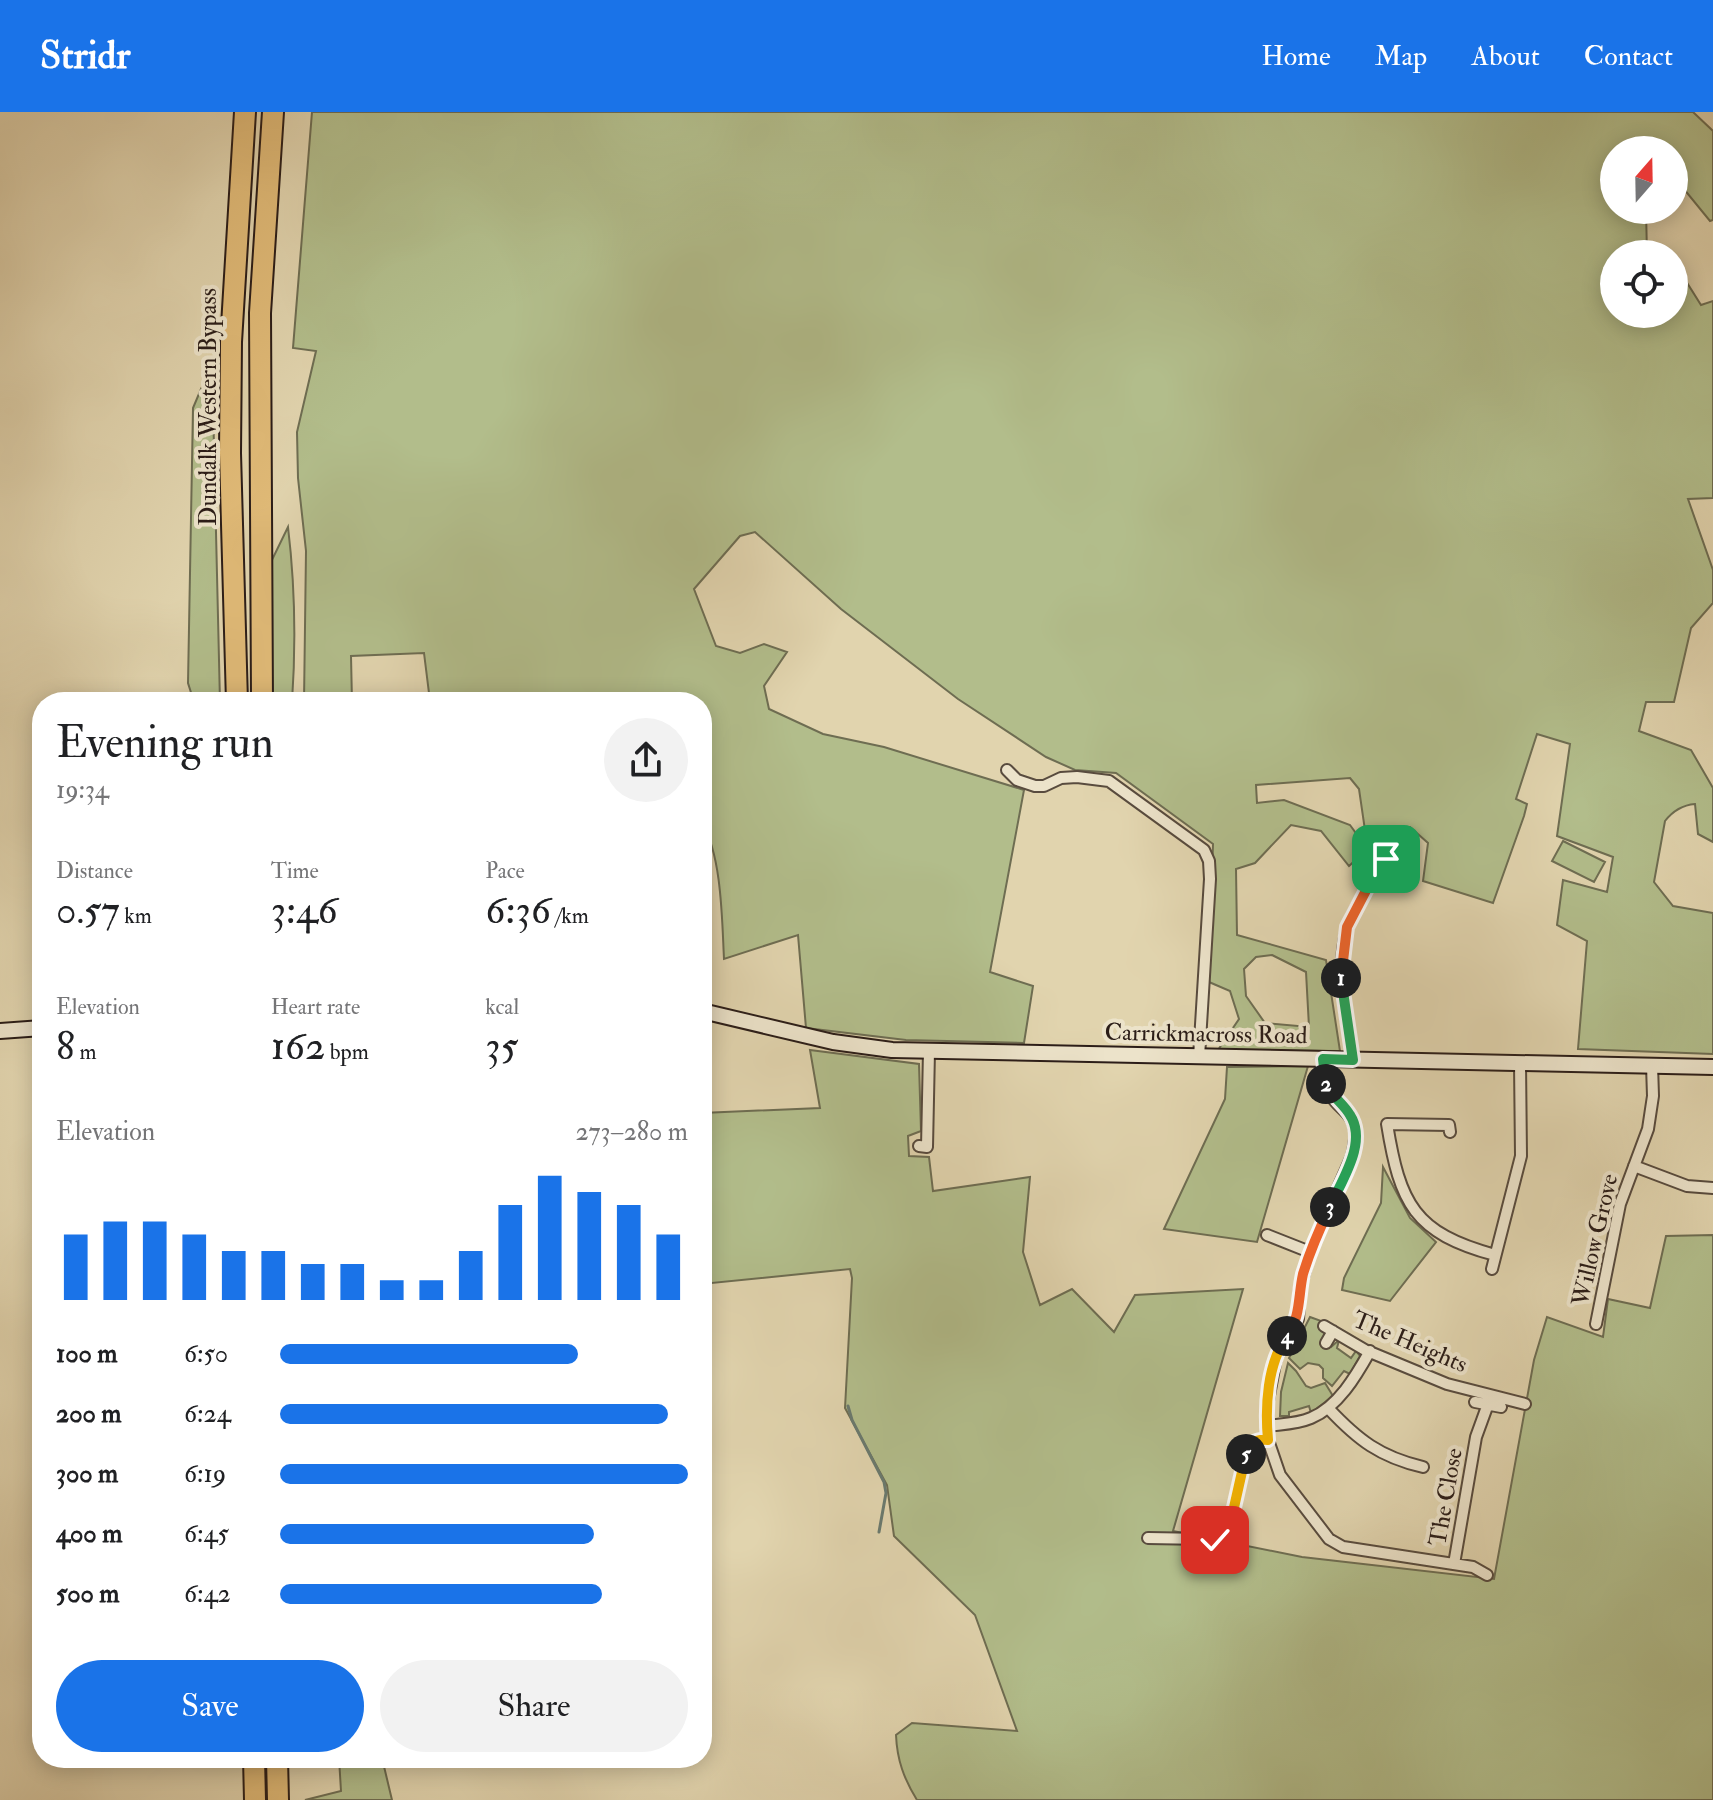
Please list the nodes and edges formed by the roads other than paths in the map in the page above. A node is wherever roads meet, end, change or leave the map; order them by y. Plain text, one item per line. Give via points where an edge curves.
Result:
1 (245, 112) edge
2 (273, 112) edge
3 (237, 692) edge
4 (262, 692) edge
5 (1007, 770) dead end
6 (1372, 879) dead end
7 (712, 1013) edge
8 (32, 1029) edge
9 (0, 1031) edge
10 (929, 1051) junction
11 (1199, 1057) junction
12 (1323, 1059) junction
13 (1353, 1060) junction
14 (1520, 1063) junction
15 (1652, 1065) junction
16 (1713, 1067) edge
17 (1450, 1132) dead end
18 (919, 1146) dead end
19 (1634, 1166) junction
20 (1713, 1188) edge
21 (1267, 1235) dead end
22 (1310, 1252) junction
23 (1495, 1255) junction
24 (1492, 1269) dead end
25 (1596, 1324) dead end
26 (1326, 1343) dead end
27 (1370, 1351) junction
28 (1475, 1402) dead end
29 (1488, 1404) junction
30 (1501, 1407) dead end
31 (1520, 1407) dead end
32 (1328, 1408) junction
33 (1267, 1426) junction
34 (1268, 1440) junction
35 (1423, 1467) dead end
36 (1148, 1538) dead end
37 (1454, 1564) junction
38 (1487, 1575) dead end
39 (254, 1768) edge
40 (277, 1768) edge
41 (255, 1800) edge
42 (278, 1800) edge

1 - 3 highway, Dundalk Western Bypass via 231,342
2 - 4 highway, Dundalk Western Bypass via 260,313
5 - 11 street via 1035,786 1061,778 1109,781 1204,850 1210,879
6 - 13 street via 1347,927 1343,954 1341,979
7 - 10 main road, Carrickmacross Road via 833,1042
8 - 9 main road
10 - 11 main road, Carrickmacross Road
10 - 18 street via 927,1147
11 - 12 main road, Carrickmacross Road
12 - 13 main road, Carrickmacross Road
12 - 22 street via 1327,1086 1350,1114 1356,1142
13 - 14 main road, Carrickmacross Road
14 - 15 main road, Carrickmacross Road
14 - 23 street via 1521,1156
15 - 16 main road, Carrickmacross Road
15 - 19 street, Willow Grove via 1648,1129
17 - 23 street via 1449,1125 1387,1124 1395,1172 1417,1214 1430,1226 1465,1247
19 - 20 street, Willow Grove via 1687,1186
19 - 25 street, Willow Grove via 1620,1204
21 - 22 street
22 - 33 street via 1298,1319 1273,1370
23 - 24 street
26 - 27 street, The Heights via 1328,1328
27 - 31 street, The Heights
27 - 32 street
28 - 29 street
29 - 30 street
29 - 37 street, The Close via 1476,1437
32 - 33 street via 1312,1418
32 - 35 street via 1379,1453
33 - 34 street
34 - 36 street via 1247,1447 1226,1543
34 - 37 street via 1280,1475 1329,1539 1343,1547
37 - 38 street, The Close
39 - 41 highway
40 - 42 highway

